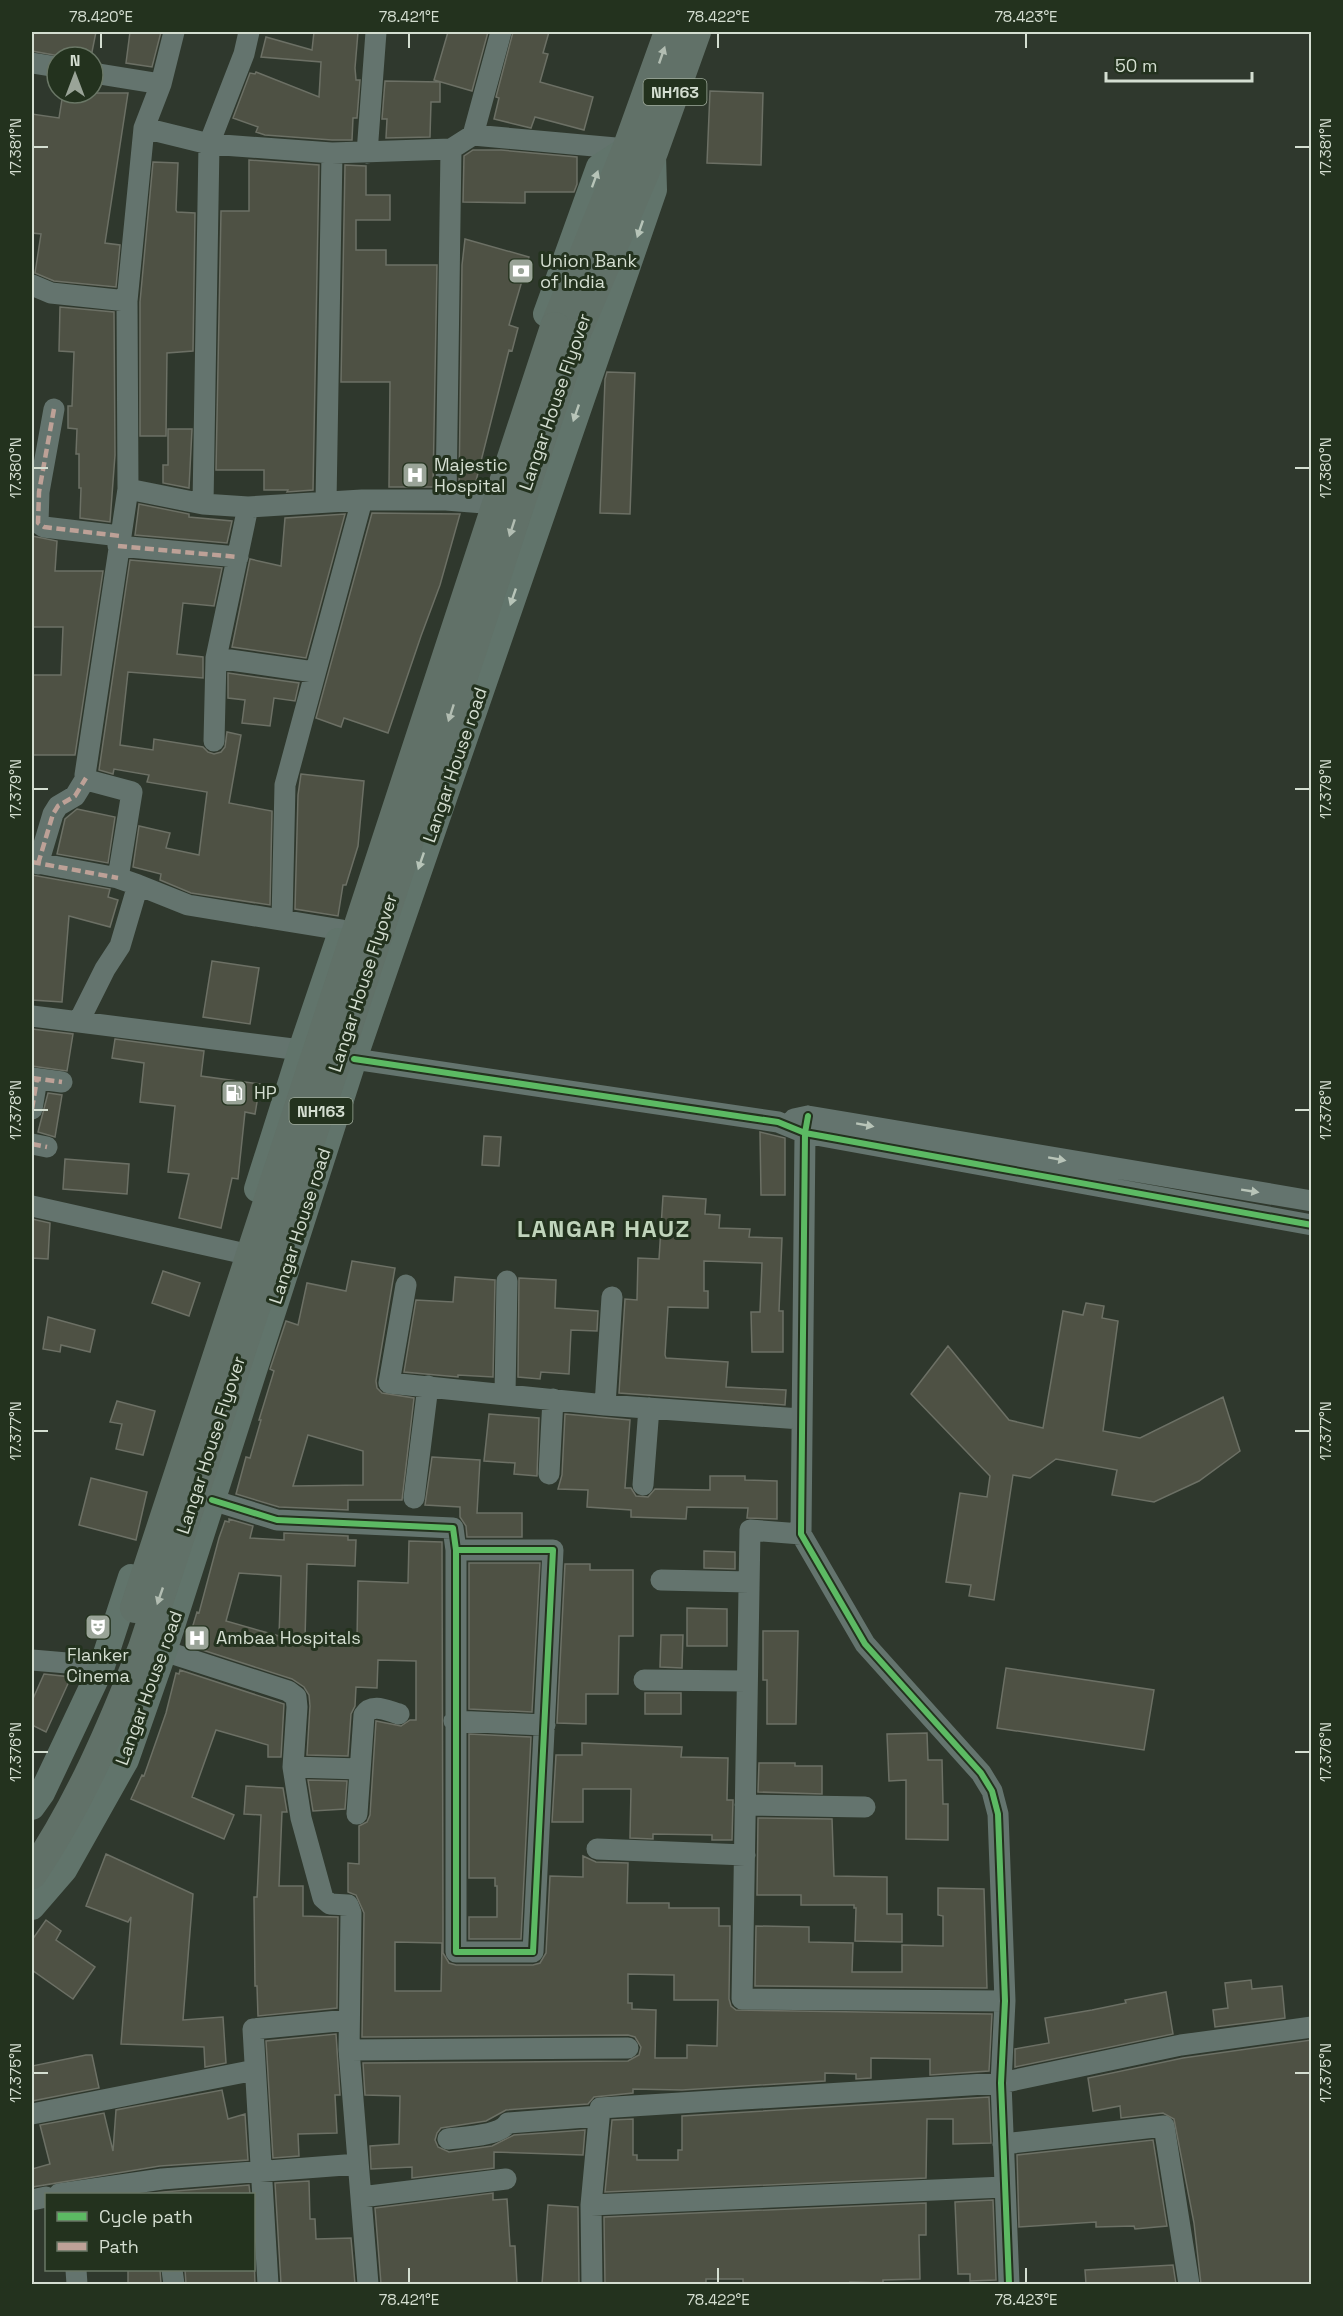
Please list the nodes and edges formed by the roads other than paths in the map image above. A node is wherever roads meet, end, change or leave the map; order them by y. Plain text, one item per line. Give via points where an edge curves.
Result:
1 (174, 32) edge
2 (249, 32) edge
3 (376, 32) edge
4 (501, 32) edge
5 (669, 32) edge
6 (696, 32) edge
7 (105, 75) edge
8 (161, 84) junction
9 (144, 128) junction
10 (473, 135) junction
11 (209, 144) junction
12 (451, 149) junction
13 (640, 150) junction
14 (332, 153) junction
15 (367, 153) junction
16 (32, 285) edge
17 (127, 301) junction
18 (566, 330) junction
19 (54, 409) dead end
20 (128, 489) junction
21 (35, 492) edge
22 (362, 500) junction
23 (446, 500) junction
24 (326, 502) junction
25 (484, 503) junction
26 (202, 504) junction
27 (248, 507) junction
28 (119, 541) junction
29 (238, 557) junction
30 (216, 658) junction
31 (314, 672) junction
32 (214, 741) dead end
33 (86, 778) junction
34 (35, 863) edge
35 (128, 881) junction
36 (346, 919) junction
37 (282, 920) junction
38 (399, 924) junction
39 (32, 1016) edge
40 (79, 1021) junction
41 (301, 1050) junction
42 (354, 1059) junction
43 (34, 1079) edge
44 (62, 1082) dead end
45 (32, 1109) edge
46 (806, 1124) junction
47 (1311, 1201) edge
48 (32, 1206) edge
49 (1311, 1225) edge
50 (241, 1240) junction
51 (295, 1240) junction
52 (507, 1281) dead end
53 (406, 1285) dead end
54 (612, 1297) dead end
55 (428, 1386) junction
56 (505, 1394) junction
57 (553, 1399) junction
58 (605, 1405) junction
59 (650, 1408) junction
60 (801, 1419) junction
61 (549, 1474) dead end
62 (643, 1485) dead end
63 (414, 1498) dead end
64 (212, 1500) junction
65 (801, 1534) junction
66 (456, 1550) junction
67 (661, 1580) dead end
68 (749, 1582) junction
69 (164, 1651) junction
70 (32, 1659) edge
71 (98, 1675) junction
72 (644, 1680) dead end
73 (747, 1682) junction
74 (146, 1701) junction
75 (399, 1714) dead end
76 (454, 1721) junction
77 (545, 1725) junction
78 (293, 1767) junction
79 (360, 1769) junction
80 (35, 1797) edge
81 (745, 1805) junction
82 (865, 1807) dead end
83 (357, 1814) dead end
84 (32, 1840) edge
85 (597, 1849) dead end
86 (745, 1855) junction
87 (32, 1874) edge
88 (32, 1907) edge
89 (1005, 2001) junction
90 (349, 2020) junction
91 (1311, 2027) edge
92 (628, 2048) dead end
93 (349, 2050) junction
94 (255, 2070) junction
95 (1001, 2083) junction
96 (32, 2114) edge
97 (599, 2116) junction
98 (448, 2139) dead end
99 (1003, 2144) junction
100 (358, 2164) junction
101 (261, 2171) junction
102 (506, 2179) dead end
103 (162, 2187) edge
104 (1004, 2187) junction
105 (81, 2193) edge
106 (361, 2197) junction
107 (591, 2205) junction
108 (268, 2284) edge
109 (368, 2284) edge
110 (592, 2284) edge
111 (1009, 2284) edge
112 (1190, 2284) edge

1 - 8 street
2 - 11 street
3 - 15 street
4 - 10 street
13 -> 5 highway, NH163
6 - 13 highway, NH163
7 - 8 street
8 - 9 street
9 - 11 street
9 - 17 street
10 - 12 street
10 - 13 street
11 - 14 street
11 - 26 street
12 - 15 street
12 - 23 street
13 - 18 highway, Langar House Flyover / NH163
25 -> 13 main road via 599,167
13 -> 38 main road, Langar House road via 654,190
14 - 15 street
14 - 24 street
16 - 17 street via 51,293
17 - 20 street
18 - 84 highway, Langar House Flyover / NH163, bridge via 124,1641 74,1766
18 -> 87 highway, Langar House Flyover / NH163, bridge via 143,1648 91,1774
19 - 21 street
20 - 26 street
20 - 28 street
21 - 28 street via 40,525
22 - 23 street
22 - 24 street
22 - 31 street
23 - 25 street
24 - 27 street
25 - 36 main road
26 - 27 street
27 - 29 street
28 - 29 street
28 - 33 street
29 - 30 street
30 - 31 street
30 - 32 street
31 - 37 street via 285,785
33 - 34 street via 75,796 58,806 53,814
33 - 35 street via 132,792
34 - 35 street
35 - 37 street via 188,905
35 - 40 street via 120,946
36 - 37 street
36 - 38 main road
36 - 41 main road
38 - 42 main road, Langar House road
39 - 40 street
40 - 41 street
41 - 50 main road
42 - 46 street
42 - 51 main road, Langar House road
43 - 44 street
43 - 45 street
46 -> 47 street
46 - 49 street
46 - 60 street
48 - 50 street
50 - 51 main road
50 - 71 main road
51 - 64 main road, Langar House road
52 - 56 street
53 - 55 street via 389,1383
54 - 58 street
55 - 56 street
55 - 63 street
56 - 57 street
57 - 58 street
57 - 61 street
58 - 59 street
59 - 60 street
59 - 62 street
60 - 65 street
64 - 66 street via 278,1520 453,1528
64 - 69 main road, Langar House road
65 - 68 street via 750,1530
65 - 89 street via 865,1644 981,1773 992,1791 998,1814
66 - 76 street
66 - 77 street via 553,1550
67 - 68 street
68 - 73 street
69 - 74 main road, Langar House road
69 - 78 street via 296,1696
70 - 71 street
71 - 74 main road
71 - 80 main road
72 - 73 street
73 - 81 street
74 - 88 main road, Langar House road via 126,1760 64,1870
75 - 79 street via 375,1707 367,1710
76 - 77 street
76 - 77 street via 456,1952 533,1952
78 - 79 street
78 - 90 street via 301,1818 321,1893 330,1904 348,1905 351,1913
79 - 83 street
81 - 82 street
81 - 86 street
85 - 86 street
86 - 89 street via 742,1999
89 - 95 street
90 - 93 street
90 - 94 street via 253,2029
91 - 95 street via 1181,2045
92 - 93 street
93 - 100 street
94 - 96 street
94 - 101 street
95 - 97 street via 600,2108
95 - 99 street
97 - 98 street via 508,2123 502,2130
97 - 107 street
99 - 104 street
99 - 112 street via 1164,2126
100 - 101 street
100 - 106 street
101 - 103 street
101 - 108 street
102 - 106 street
103 - 105 street
104 - 107 street
104 - 111 street
106 - 109 street
107 - 110 street

